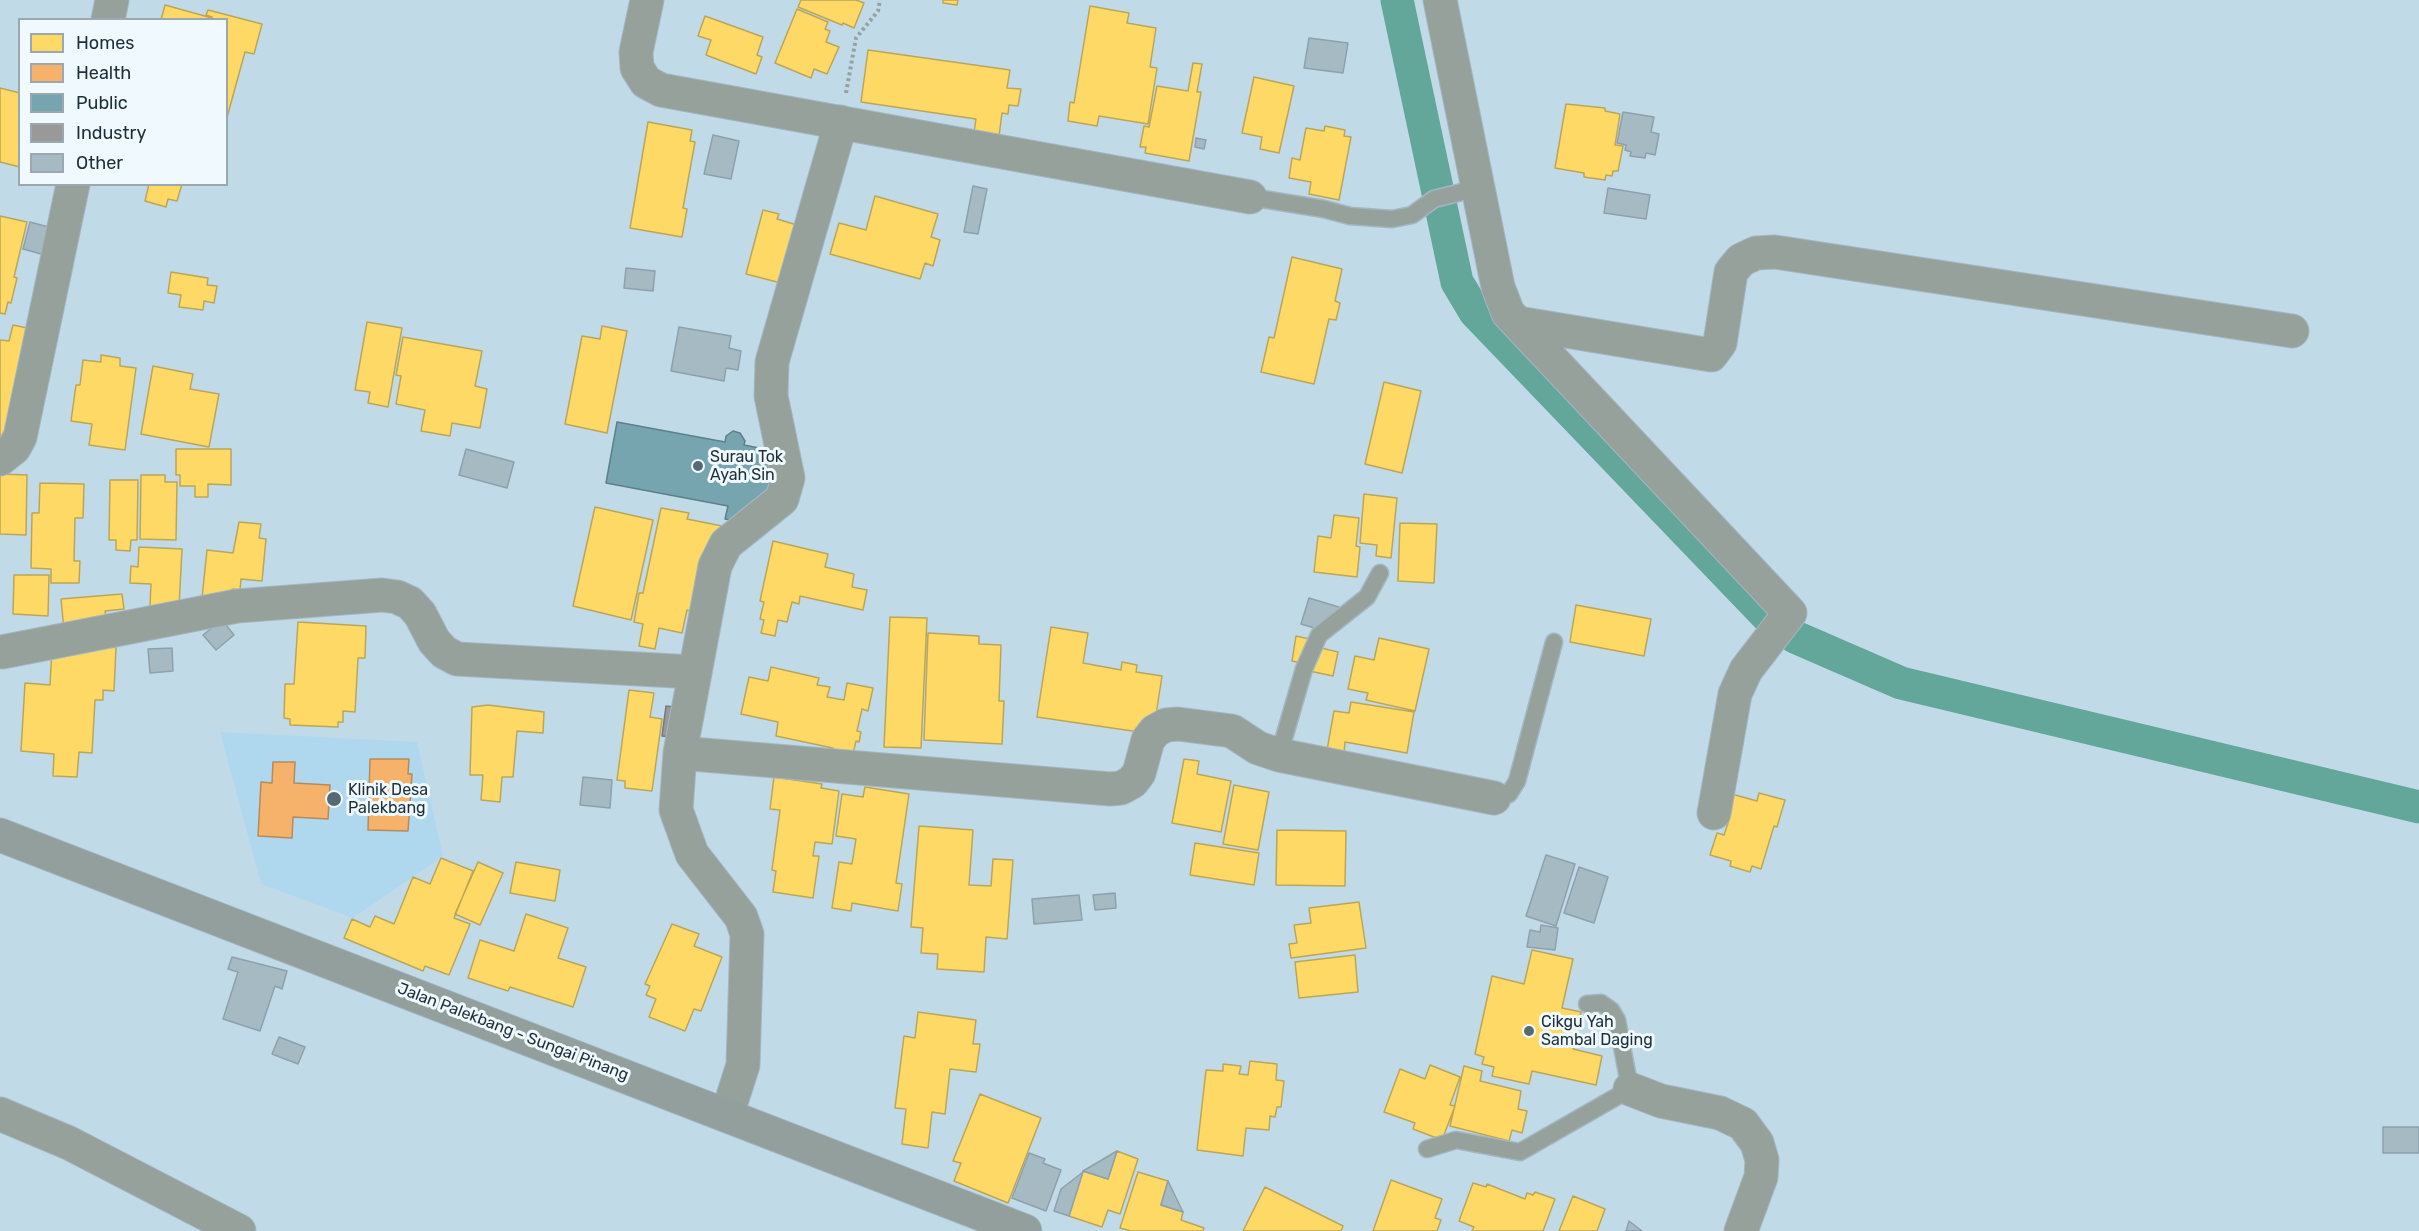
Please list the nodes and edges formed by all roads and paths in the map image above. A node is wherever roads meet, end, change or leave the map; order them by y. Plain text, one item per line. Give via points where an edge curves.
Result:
1 (112, 0) edge
2 (647, 0) edge
3 (880, 0) edge
4 (1440, 0) edge
5 (108, 18) edge
6 (841, 122) junction
7 (73, 186) edge
8 (1470, 191) junction
9 (1250, 197) joint
10 (1518, 323) junction
11 (2292, 331) dead end
12 (0, 459) edge
13 (1380, 573) dead end
14 (1554, 642) dead end
15 (1, 655) edge
16 (693, 672) junction
17 (680, 753) junction
18 (1279, 754) junction
19 (1494, 798) joint
20 (1714, 813) dead end
21 (0, 835) edge
22 (1587, 1004) dead end
23 (1630, 1089) junction
24 (0, 1114) edge
25 (727, 1115) junction
26 (1427, 1149) dead end
27 (239, 1231) edge
28 (1025, 1231) edge
29 (1741, 1231) edge

1 - 5 street
2 - 6 street via 636,52 637,68 646,82 661,90
3 - 6 path via 878,11 856,38
4 - 8 street
6 - 9 street
6 - 16 street via 772,362 771,396 788,478 782,499 726,544 715,566
7 - 12 street via 20,437
8 - 9 lane via 1434,199 1412,215 1392,219 1350,216
8 - 10 street via 1498,287 1508,313
10 - 11 street via 1711,355 1720,343 1731,272 1741,260 1756,253 1775,252
10 - 20 street via 1790,613 1746,670 1735,694
13 - 18 lane via 1367,597 1318,635
14 - 19 lane via 1517,781 1509,794
15 - 16 street via 237,606 382,595 410,603 434,641 457,659
16 - 17 street
17 - 18 street via 1110,789 1132,782 1148,740 1166,725 1232,731 1258,748
17 - 25 street via 676,810 692,854 741,917 747,934 743,1065
18 - 19 street
21 - 25 street, Jalan Palekbang - Sungai Pinang
22 - 23 lane via 1601,1003 1617,1020
23 - 26 lane via 1520,1152 1456,1140
23 - 29 street via 1661,1101 1720,1113 1743,1124 1757,1143 1762,1160 1761,1177
24 - 27 street via 69,1143
25 - 28 street, Jalan Palekbang - Sungai Pinang

